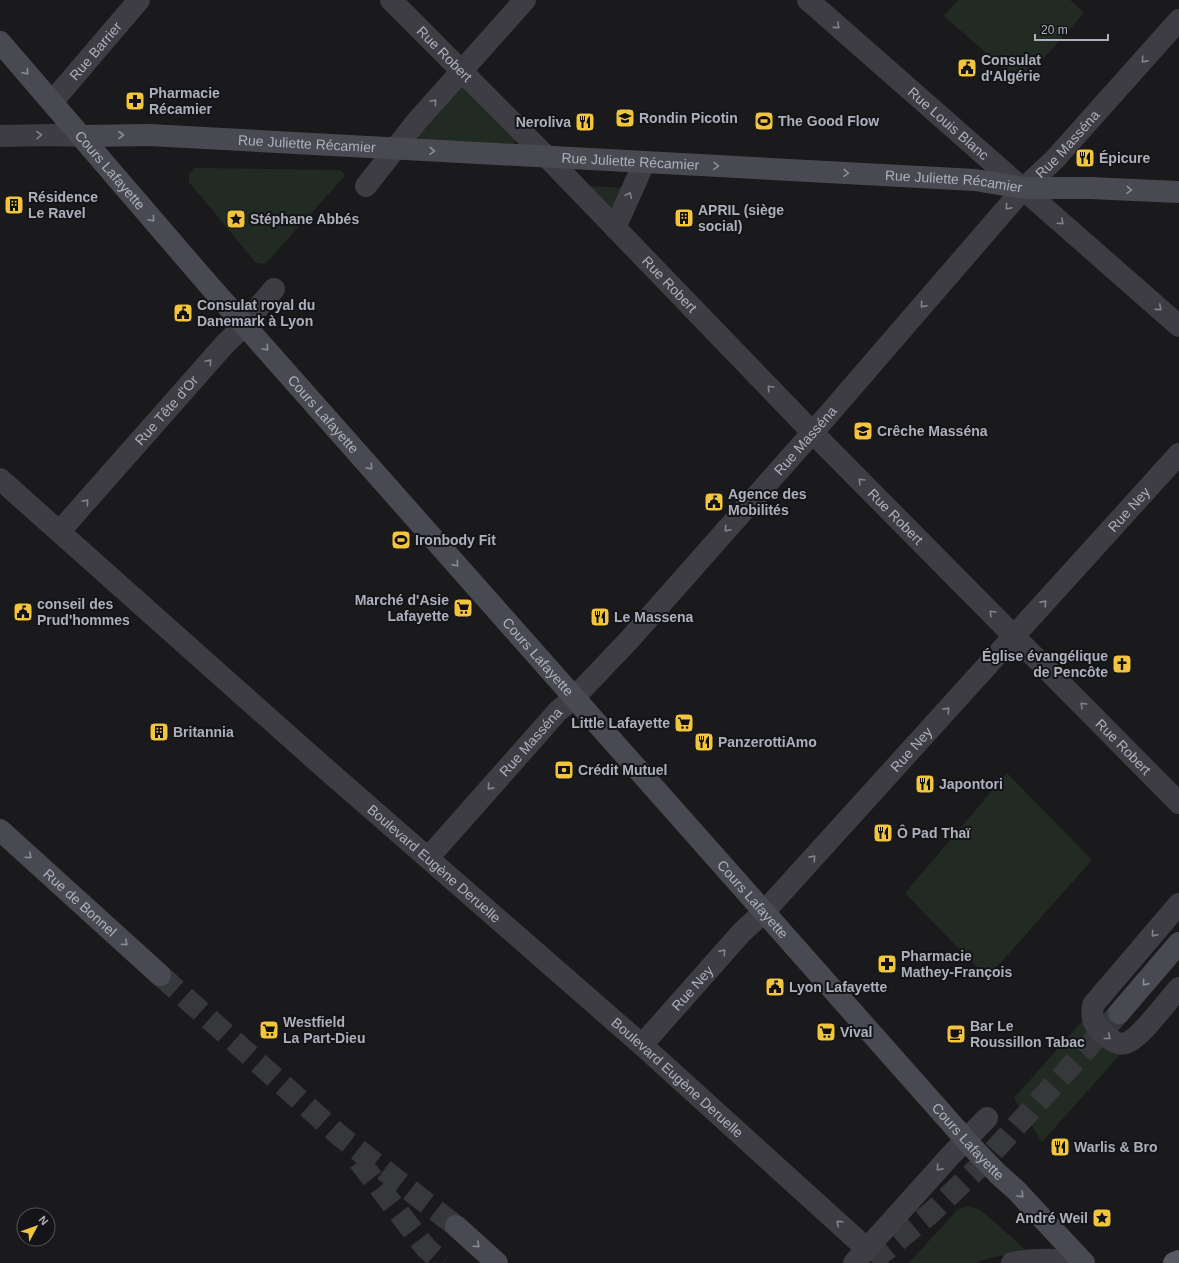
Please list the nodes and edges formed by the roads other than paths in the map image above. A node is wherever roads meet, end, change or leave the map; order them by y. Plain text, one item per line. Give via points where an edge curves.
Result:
1 (139, 0) edge
2 (391, 0) edge
3 (525, 0) edge
4 (808, 0) edge
5 (1179, 20) edge
6 (0, 42) edge
7 (462, 71) junction
8 (52, 102) junction
9 (0, 136) edge
10 (82, 136) junction
11 (396, 149) junction
12 (547, 157) junction
13 (644, 163) junction
14 (366, 186) dead end
15 (1024, 188) junction
16 (1179, 192) edge
17 (614, 228) junction
18 (274, 289) dead end
19 (245, 325) junction
20 (1179, 326) edge
21 (812, 432) junction
22 (1178, 458) edge
23 (0, 478) edge
24 (60, 531) junction
25 (1014, 636) junction
26 (574, 698) junction
27 (1179, 803) edge
28 (0, 830) edge
29 (428, 858) junction
30 (1179, 904) edge
31 (764, 912) junction
32 (1179, 943) edge
33 (160, 975) tunnel mouth
34 (1179, 988) edge
35 (1119, 1014) tunnel mouth
36 (642, 1045) junction
37 (987, 1118) dead end
38 (966, 1139) junction
39 (456, 1226) tunnel mouth
40 (861, 1256) edge
41 (1179, 1261) edge
42 (497, 1263) edge
43 (1012, 1263) edge
44 (1084, 1263) edge
45 (1174, 1263) edge

1 - 8 street, Rue Barrier
2 - 7 street, Rue Robert
3 - 7 street
4 -> 15 street, Rue Louis Blanc
5 -> 15 street, Rue Masséna via 1055,159
6 -> 8 main road, Cours Lafayette
11 -> 7 street
7 - 12 street, Rue Robert
8 - 10 main road, Cours Lafayette
9 -> 10 street
10 -> 11 main road, Rue Juliette Récamier via 149,135
10 -> 19 main road, Cours Lafayette
11 -> 12 main road, Rue Juliette Récamier
11 - 14 street
12 - 13 main road, Rue Juliette Récamier
12 - 17 street, Rue Robert
13 -> 15 main road, Rue Juliette Récamier via 975,180
17 -> 13 street
15 -> 16 main road, Rue Juliette Récamier
15 -> 20 street, Rue Louis Blanc
15 -> 21 street, Rue Masséna
21 -> 17 street, Rue Robert
18 - 19 street, Rue Tête d'Or
24 -> 19 street, Rue Tête d'Or via 224,344
19 -> 26 main road, Cours Lafayette
25 -> 21 street, Rue Robert
21 -> 26 street, Rue Masséna via 630,639
25 -> 22 street, Rue Ney
23 - 24 street, Boulevard Eugène Deruelle
24 - 29 street, Boulevard Eugène Deruelle
27 -> 25 street, Rue Robert
31 -> 25 street, Rue Ney
26 -> 29 street, Rue Masséna via 558,711
26 - 31 main road, Cours Lafayette
28 -> 33 main road, Rue de Bonnel
29 - 36 street, Boulevard Eugène Deruelle
30 -> 34 street via 1093,1005 1093,1021 1098,1029 1114,1042 1124,1044 1135,1038
36 -> 31 street, Rue Ney via 742,932
31 - 38 main road, Cours Lafayette
32 -> 35 main road
40 -> 36 street, Boulevard Eugène Deruelle
37 - 38 street
38 -> 40 street
38 -> 44 main road, Cours Lafayette
39 -> 42 main road
41 - 45 main road
43 - 44 street via 1042,1258

